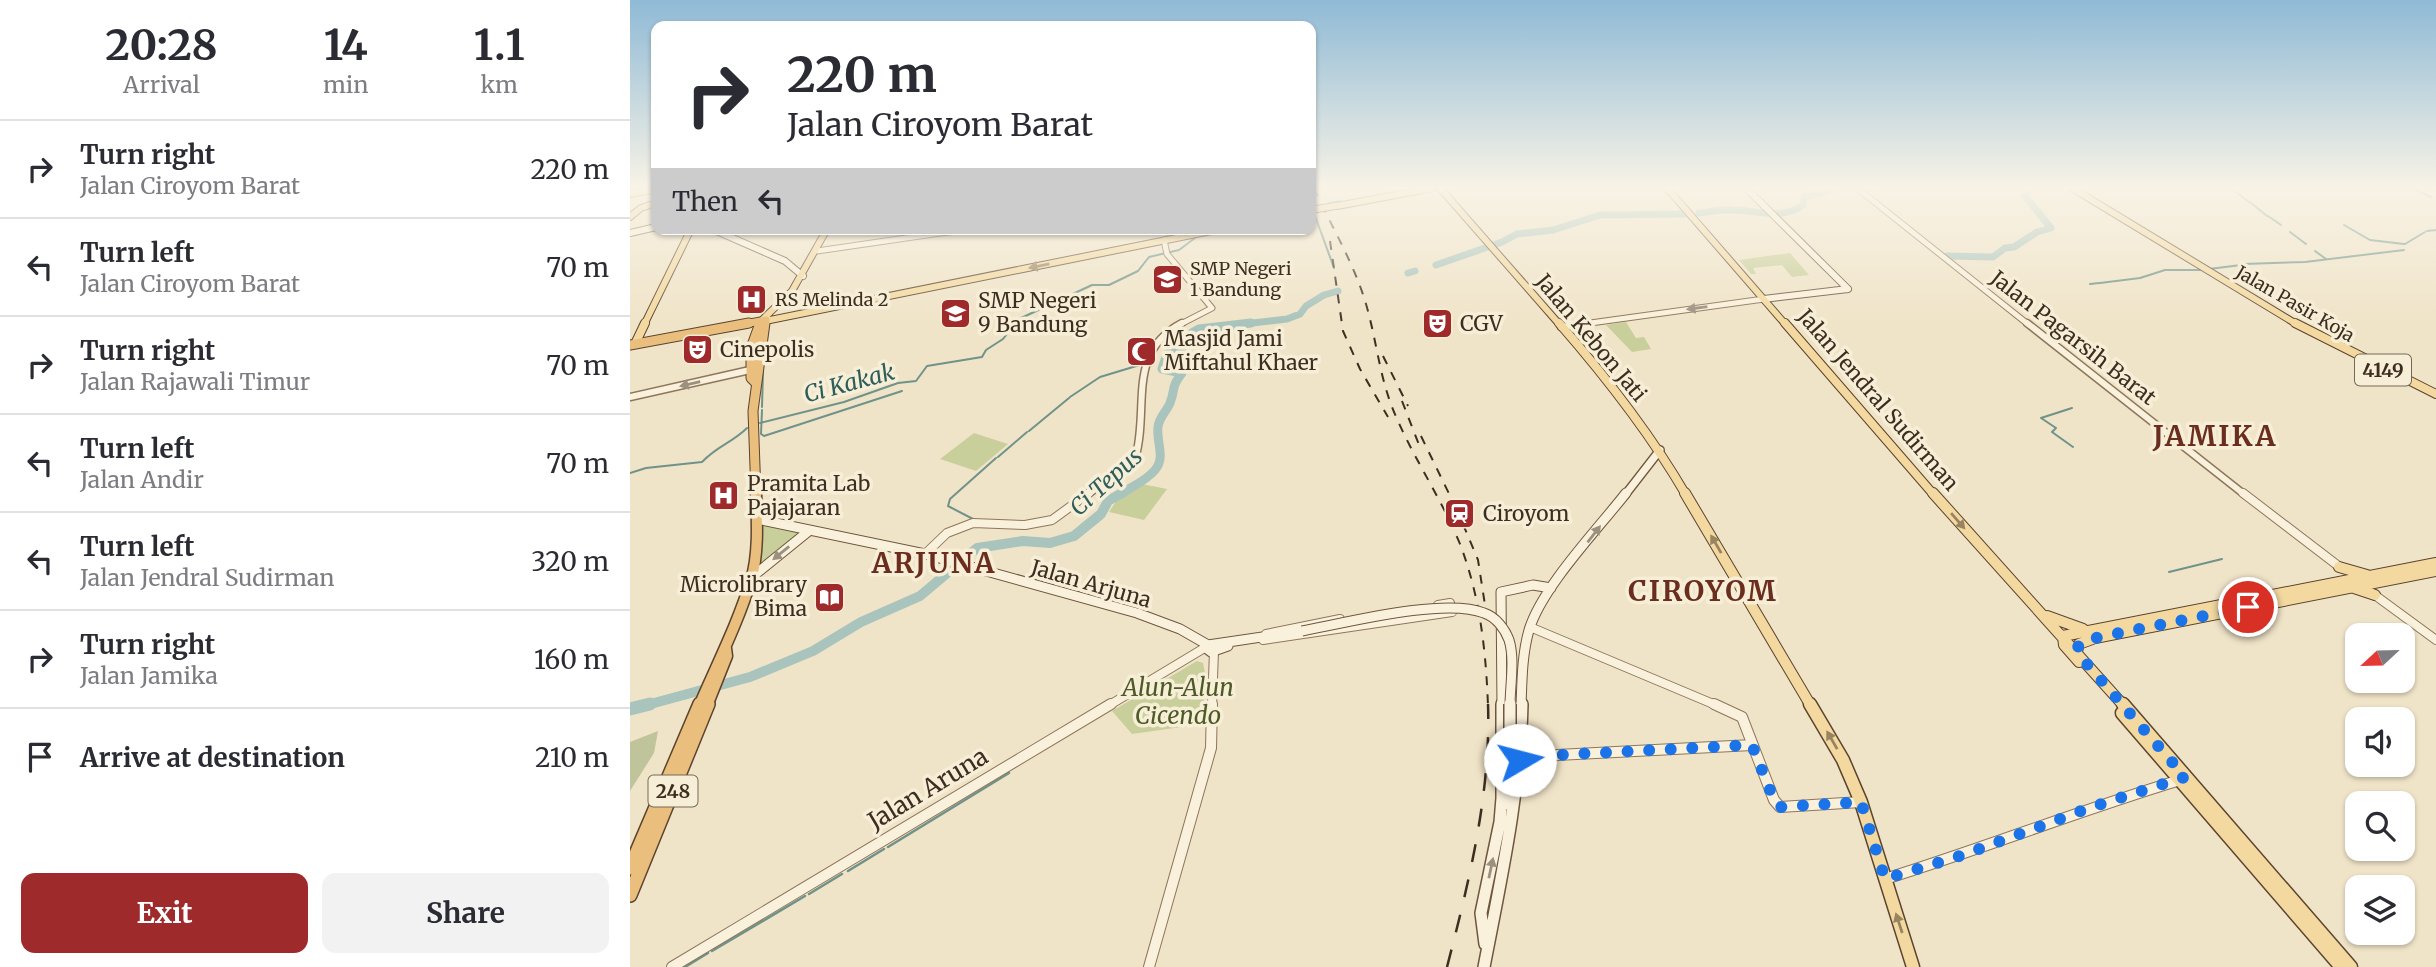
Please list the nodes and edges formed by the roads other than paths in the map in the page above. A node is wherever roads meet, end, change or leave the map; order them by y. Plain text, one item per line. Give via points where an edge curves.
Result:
1 (1478, 233) edge
2 (1707, 233) edge
3 (1792, 233) edge
4 (1914, 233) edge
5 (2146, 233) edge
6 (688, 235) edge
7 (726, 235) edge
8 (824, 235) edge
9 (927, 235) edge
10 (1185, 235) edge
11 (1164, 240) junction
12 (817, 251) junction
13 (803, 276) junction
14 (1764, 299) junction
15 (842, 306) junction
16 (779, 308) junction
17 (764, 321) junction
18 (1561, 327) junction
19 (632, 344) edge
20 (750, 370) junction
21 (756, 383) junction
22 (2436, 394) edge
23 (630, 397) edge
24 (1660, 450) junction
25 (757, 519) junction
26 (810, 530) junction
27 (925, 554) junction
28 (2436, 563) edge
29 (2337, 566) junction
30 (2436, 571) edge
31 (752, 577) junction
32 (2379, 578) junction
33 (2351, 584) junction
34 (1551, 588) junction
35 (2377, 596) junction
36 (1451, 607) dead end
37 (2035, 607) junction
38 (1530, 627) junction
39 (2085, 630) junction
40 (2063, 636) junction
41 (1262, 638) junction
42 (2436, 640) edge
43 (1213, 647) junction
44 (2077, 651) junction
45 (711, 687) junction
46 (1752, 745) junction
47 (1515, 759) junction
48 (2182, 779) junction
49 (1861, 802) junction
50 (1505, 823) junction
51 (630, 868) edge
52 (1885, 879) junction
53 (630, 895) edge
54 (1485, 961) edge
55 (672, 967) edge
56 (1149, 967) edge
57 (1913, 967) edge
58 (2341, 967) edge
59 (2351, 967) edge

1 - 18 main road, Jalan Kebon Jati
2 - 14 main road, Jalan Jendral Sudirman
3 - 14 main road via 1848,289
4 - 29 street, Jalan Pagarsih Barat
5 - 22 main road, Jalan Pasir Koja / 4149 via 2298,326
6 - 19 main road
7 - 13 main road via 785,261
8 - 12 main road
9 - 12 street
10 - 11 main road
11 -> 15 main road
11 - 27 street via 1167,253 1212,308 1166,333 1144,363 1141,435 1132,464 1052,520 1025,525 973,523 947,533
12 - 13 main road
13 - 16 main road
14 -> 18 street
14 -> 37 main road, Jalan Jendral Sudirman
15 - 16 main road via 779,316
15 - 17 main road
16 - 17 main road
17 - 19 highway
17 - 20 highway via 751,348
17 - 21 highway, 248
18 - 24 main road, Jalan Kebon Jati
20 - 21 highway, 248
20 -> 23 street
21 - 25 highway, 248
34 -> 24 main road
49 -> 24 main road, Jalan Kebon Jati via 1837,749
25 - 26 main road, Jalan Arjuna
25 - 31 highway, 248
26 - 27 main road, Jalan Arjuna
26 -> 31 main road
27 - 43 main road, Jalan Arjuna via 1137,613
28 - 32 main road
29 - 32 main road
29 - 33 main road
30 - 32 main road
31 - 45 highway, 248
32 - 33 main road
32 - 35 main road
33 - 35 main road
33 - 39 main road
33 - 44 main road via 2095,638 2079,644
34 - 38 main road
34 - 50 main road via 1533,584 1501,592
35 - 42 street
36 - 41 street via 1278,640
37 - 39 main road via 2058,622
37 - 40 main road, Jalan Jendral Sudirman
38 - 46 street via 1736,713
38 - 47 main road via 1521,674
39 - 40 main road
40 - 44 main road, Jalan Jendral Sudirman
40 - 48 main road, Jalan Jendral Sudirman via 2064,645
41 - 43 main road
41 - 47 main road, bridge via 1445,609 1491,616 1510,643
43 - 55 street, Jalan Aruna
43 - 56 street via 1211,748
44 - 48 main road, Jalan Jendral Sudirman
45 - 51 highway, 248
45 - 53 highway, 248
46 - 47 street
46 - 49 street via 1780,807
47 - 50 main road
47 - 50 main road
48 - 52 street
48 - 58 main road, Jalan Jendral Sudirman
48 - 59 main road, Jalan Jendral Sudirman
49 - 52 main road, Jalan Kebon Jati
50 - 54 main road via 1488,913
57 -> 52 main road, Jalan Kebon Jati

